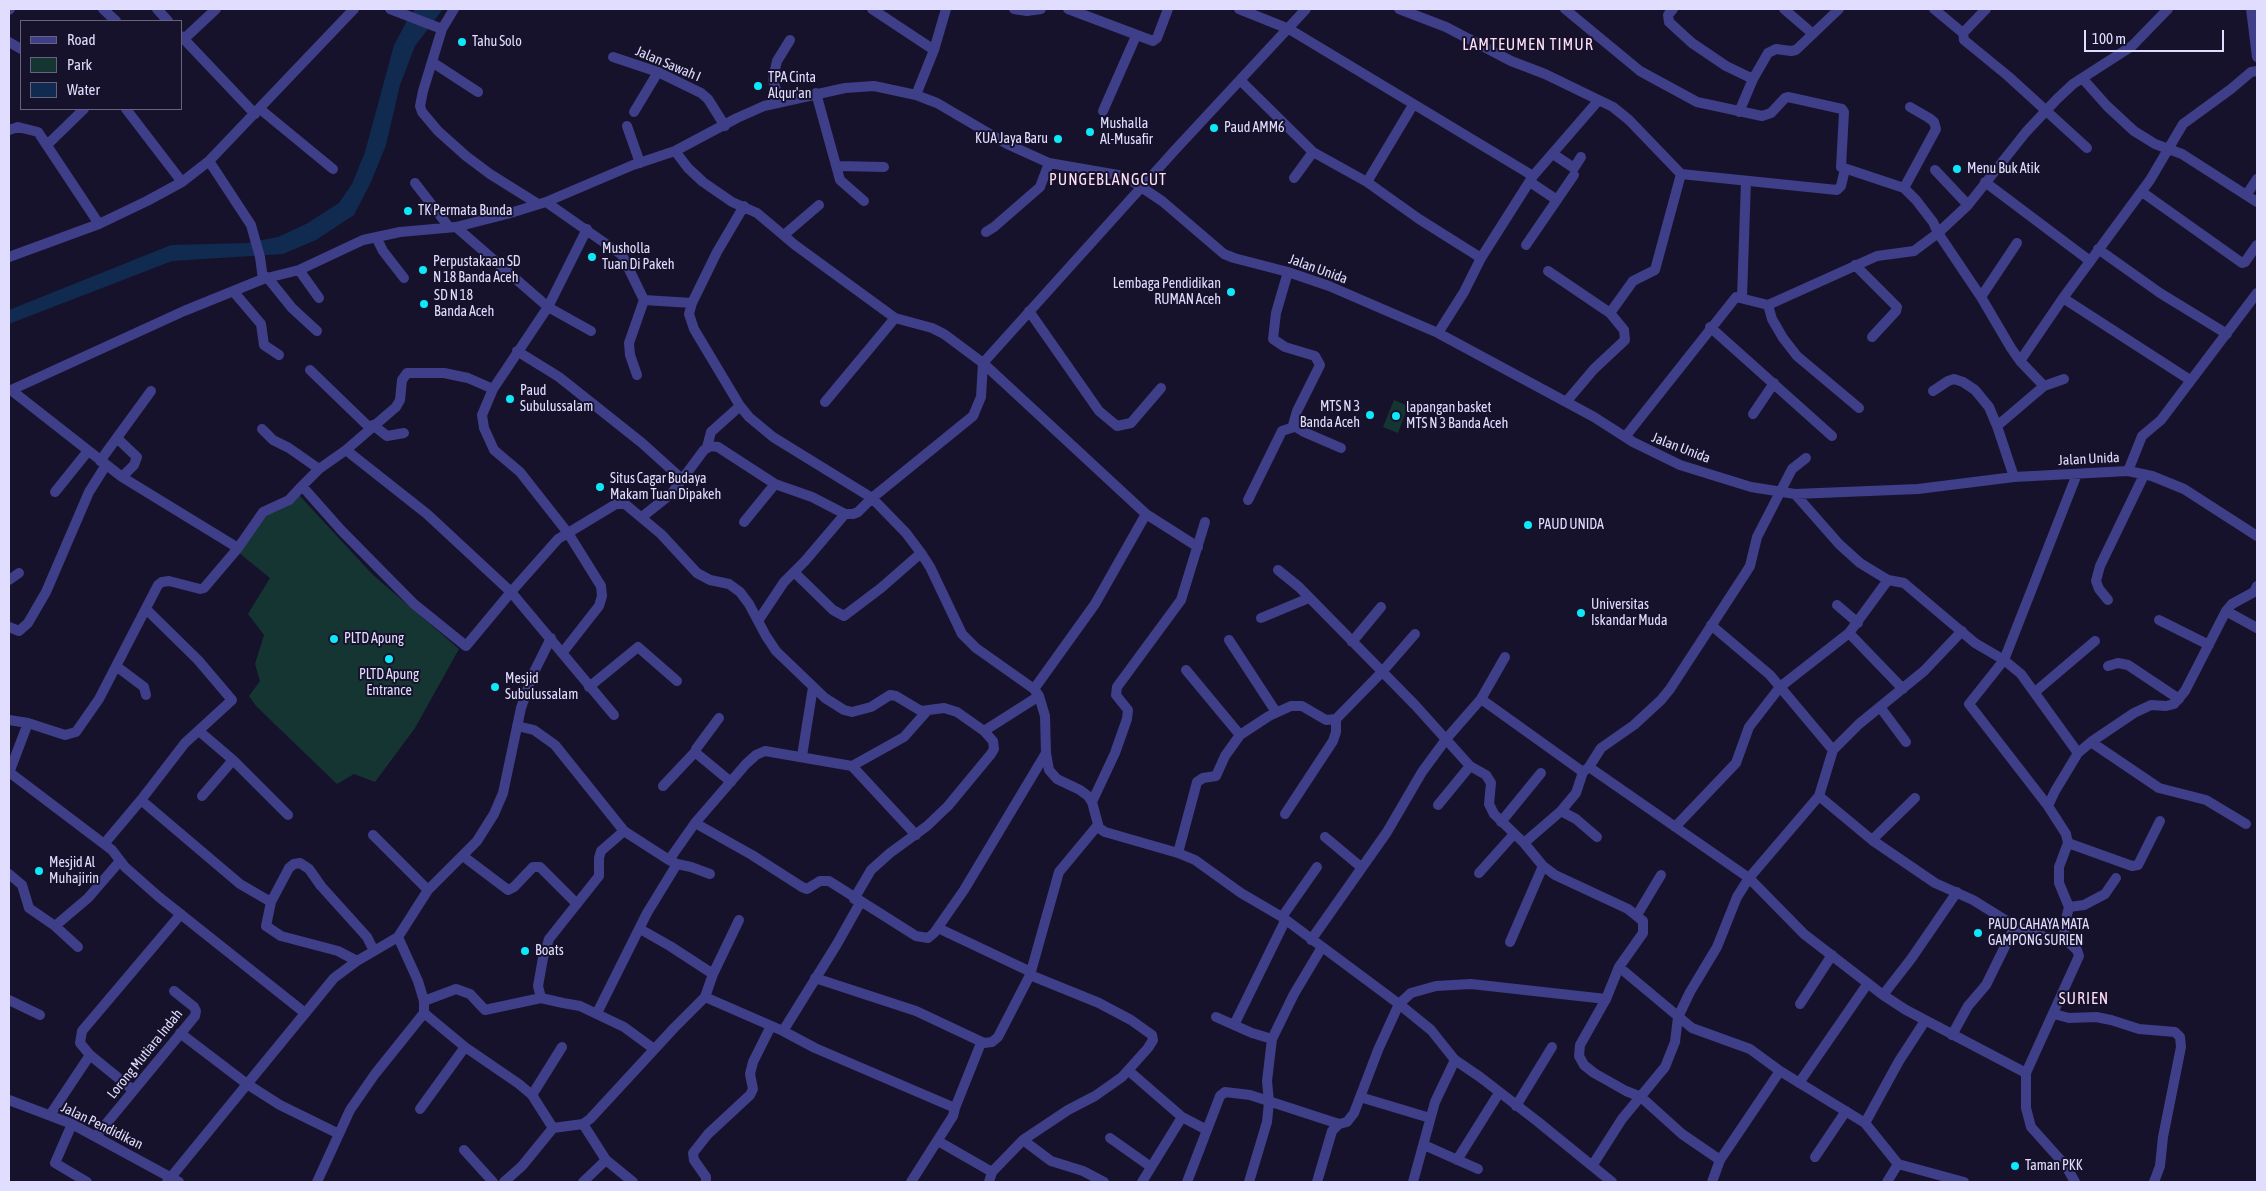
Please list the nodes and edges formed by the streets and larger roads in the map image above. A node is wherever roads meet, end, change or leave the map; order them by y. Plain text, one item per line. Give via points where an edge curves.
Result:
1 (103, 9) edge
2 (157, 9) edge
3 (216, 9) edge
4 (354, 9) edge
5 (391, 9) edge
6 (454, 9) edge
7 (872, 9) edge
8 (946, 9) edge
9 (1014, 9) edge
10 (1040, 9) edge
11 (1068, 9) edge
12 (1168, 9) edge
13 (1239, 9) edge
14 (1306, 9) edge
15 (1399, 9) edge
16 (1565, 9) edge
17 (1673, 9) edge
18 (1784, 9) edge
19 (1839, 9) edge
20 (1934, 9) edge
21 (1986, 9) edge
22 (2168, 9) edge
23 (2251, 9) edge
24 (115, 20) edge
25 (167, 20) edge
26 (439, 28) junction
27 (1288, 30) junction
28 (1963, 33) junction
29 (1812, 34) junction
30 (1136, 36) junction
31 (183, 38) edge
32 (790, 40) dead end
33 (9, 42) edge
34 (20, 48) edge
35 (934, 50) junction
36 (613, 57) dead end
37 (2257, 57) edge
38 (432, 62) junction
39 (2257, 71) edge
40 (658, 72) junction
41 (1753, 79) junction
42 (2083, 79) junction
43 (1241, 80) junction
44 (478, 92) dead end
45 (816, 93) junction
46 (916, 95) junction
47 (1598, 101) junction
48 (780, 102) junction
49 (1413, 104) junction
50 (1910, 108) dead end
51 (83, 110) edge
52 (127, 110) edge
53 (1103, 110) dead end
54 (257, 112) junction
55 (634, 112) dead end
56 (1739, 112) junction
57 (2046, 112) junction
58 (627, 126) dead end
59 (725, 126) junction
60 (9, 130) edge
61 (47, 145) junction
62 (2087, 148) dead end
63 (2170, 150) junction
64 (675, 152) junction
65 (1313, 152) junction
66 (1553, 154) junction
67 (1581, 157) dead end
68 (209, 161) junction
69 (640, 163) junction
70 (1049, 163) junction
71 (838, 166) junction
72 (884, 168) dead end
73 (333, 169) dead end
74 (1845, 170) junction
75 (1935, 170) dead end
76 (1681, 174) junction
77 (1574, 175) dead end
78 (1294, 178) dead end
79 (1531, 179) junction
80 (2257, 179) edge
81 (1746, 181) junction
82 (182, 182) junction
83 (415, 182) dead end
84 (1367, 182) junction
85 (1985, 182) junction
86 (1143, 186) junction
87 (1904, 188) junction
88 (2142, 192) junction
89 (2247, 194) junction
90 (1557, 200) junction
91 (864, 201) dead end
92 (2257, 202) edge
93 (542, 203) junction
94 (819, 205) dead end
95 (1968, 205) junction
96 (744, 206) junction
97 (99, 224) junction
98 (452, 227) junction
99 (587, 230) junction
100 (986, 232) dead end
101 (1938, 234) junction
102 (784, 236) junction
103 (376, 237) junction
104 (2017, 243) dead end
105 (1526, 245) dead end
106 (2257, 245) edge
107 (2098, 249) junction
108 (9, 257) edge
109 (1481, 258) junction
110 (2090, 261) junction
111 (1856, 265) junction
112 (299, 270) junction
113 (1548, 271) dead end
114 (1288, 272) junction
115 (265, 278) junction
116 (404, 278) dead end
117 (233, 291) junction
118 (2257, 293) edge
119 (1742, 297) junction
120 (1981, 297) junction
121 (320, 298) dead end
122 (2063, 298) junction
123 (644, 300) junction
124 (692, 304) junction
125 (1768, 305) junction
126 (548, 307) junction
127 (1029, 311) junction
128 (1610, 313) junction
129 (894, 318) junction
130 (1710, 328) junction
131 (317, 330) dead end
132 (591, 331) dead end
133 (1438, 333) junction
134 (2227, 334) junction
135 (1872, 337) dead end
136 (517, 351) junction
137 (279, 355) dead end
138 (2020, 361) junction
139 (983, 363) junction
140 (310, 370) dead end
141 (637, 375) dead end
142 (2064, 379) dead end
143 (2190, 380) junction
144 (1774, 383) junction
145 (2044, 386) junction
146 (1161, 388) dead end
147 (493, 389) junction
148 (10, 391) edge
149 (151, 391) dead end
150 (1934, 391) dead end
151 (824, 402) dead end
152 (1566, 402) junction
153 (740, 406) junction
154 (1860, 408) dead end
155 (1753, 414) dead end
156 (371, 426) junction
157 (1997, 426) junction
158 (1294, 427) junction
159 (262, 429) dead end
160 (404, 434) dead end
161 (1832, 436) dead end
162 (1625, 437) junction
163 (116, 438) junction
164 (708, 447) junction
165 (1341, 448) dead end
166 (346, 450) junction
167 (88, 451) junction
168 (1806, 458) dead end
169 (103, 463) junction
170 (319, 469) junction
171 (2128, 471) junction
172 (2077, 474) junction
173 (2144, 475) junction
174 (122, 477) junction
175 (2014, 477) junction
176 (682, 480) junction
177 (775, 484) junction
178 (302, 486) junction
179 (1781, 490) junction
180 (55, 492) dead end
181 (1795, 494) junction
182 (872, 498) junction
183 (1248, 500) dead end
184 (845, 514) junction
185 (1146, 514) junction
186 (642, 517) junction
187 (744, 522) dead end
188 (1205, 522) dead end
189 (568, 533) junction
190 (2257, 536) edge
191 (1198, 547) junction
192 (238, 548) junction
193 (921, 552) junction
194 (1278, 570) dead end
195 (794, 572) junction
196 (19, 573) dead end
197 (9, 580) edge
198 (1888, 580) junction
199 (2257, 586) edge
200 (511, 592) junction
201 (1309, 598) junction
202 (2108, 600) dead end
203 (1837, 605) dead end
204 (1381, 607) dead end
205 (146, 609) junction
206 (2226, 611) junction
207 (1261, 618) dead end
208 (2160, 620) dead end
209 (758, 621) junction
210 (1858, 623) junction
211 (1711, 625) junction
212 (9, 627) edge
213 (2257, 628) edge
214 (1962, 631) junction
215 (1849, 633) junction
216 (1415, 634) dead end
217 (551, 638) junction
218 (1229, 640) dead end
219 (2094, 640) dead end
220 (1352, 642) junction
221 (2209, 646) junction
222 (563, 652) junction
223 (1505, 657) dead end
224 (2004, 660) junction
225 (116, 666) junction
226 (2108, 666) dead end
227 (1186, 670) dead end
228 (1382, 672) junction
229 (677, 681) dead end
230 (590, 687) junction
231 (813, 687) junction
232 (1780, 687) junction
233 (1903, 689) junction
234 (1036, 692) junction
235 (2035, 692) junction
236 (146, 695) dead end
237 (2179, 699) junction
238 (1481, 700) junction
239 (1880, 707) junction
240 (927, 711) junction
241 (1276, 712) junction
242 (614, 715) dead end
243 (719, 718) dead end
244 (1336, 719) junction
245 (9, 720) edge
246 (28, 723) junction
247 (517, 726) junction
248 (200, 730) junction
249 (984, 731) junction
250 (1240, 735) junction
251 (1446, 738) junction
252 (1906, 742) dead end
253 (2091, 742) junction
254 (1833, 750) junction
255 (696, 751) junction
256 (1046, 753) junction
257 (2078, 753) junction
258 (802, 756) junction
259 (233, 760) junction
260 (852, 766) junction
261 (1470, 766) junction
262 (1586, 769) junction
263 (9, 772) edge
264 (1541, 773) dead end
265 (731, 782) junction
266 (662, 786) dead end
267 (202, 796) dead end
268 (1819, 796) junction
269 (1915, 798) dead end
270 (141, 800) junction
271 (1092, 802) junction
272 (1438, 805) dead end
273 (2048, 806) junction
274 (1561, 810) junction
275 (1285, 814) dead end
276 (288, 815) dead end
277 (2160, 821) dead end
278 (1501, 822) junction
279 (695, 823) junction
280 (2246, 824) dead end
281 (1098, 825) junction
282 (1675, 827) junction
283 (624, 830) junction
284 (1514, 834) junction
285 (373, 835) dead end
286 (916, 835) junction
287 (1325, 837) dead end
288 (1597, 837) dead end
289 (1872, 840) junction
290 (1524, 843) junction
291 (2068, 843) junction
292 (104, 844) junction
293 (1178, 853) junction
294 (463, 856) junction
295 (120, 861) junction
296 (673, 862) junction
297 (1543, 866) junction
298 (1317, 867) dead end
299 (1361, 867) junction
300 (1479, 873) dead end
301 (9, 874) edge
302 (710, 874) dead end
303 (1661, 875) dead end
304 (1749, 878) junction
305 (2116, 878) dead end
306 (428, 890) junction
307 (1957, 892) junction
308 (857, 901) junction
309 (271, 902) junction
310 (576, 904) junction
311 (2069, 907) junction
312 (181, 914) junction
313 (1636, 914) junction
314 (1284, 919) junction
315 (739, 920) dead end
316 (55, 926) junction
317 (2015, 926) junction
318 (938, 928) junction
319 (640, 929) junction
320 (398, 937) junction
321 (2065, 939) junction
322 (1311, 940) junction
323 (1510, 942) dead end
324 (78, 946) dead end
325 (1322, 947) junction
326 (374, 951) junction
327 (1832, 955) junction
328 (357, 960) junction
329 (1619, 967) junction
330 (713, 974) junction
331 (1030, 974) junction
332 (815, 978) junction
333 (1868, 983) junction
334 (174, 991) dead end
335 (1883, 995) junction
336 (705, 997) junction
337 (541, 998) junction
338 (1606, 999) junction
339 (9, 1000) edge
340 (424, 1001) junction
341 (1399, 1004) junction
342 (1800, 1004) dead end
343 (305, 1013) junction
344 (424, 1013) junction
345 (596, 1014) junction
346 (2054, 1014) junction
347 (40, 1015) dead end
348 (1216, 1017) dead end
349 (1678, 1017) junction
350 (1925, 1021) junction
351 (1234, 1025) junction
352 (771, 1026) junction
353 (783, 1031) junction
354 (180, 1034) junction
355 (1952, 1035) junction
356 (1272, 1039) junction
357 (981, 1042) junction
358 (562, 1047) dead end
359 (465, 1048) junction
360 (1552, 1048) dead end
361 (654, 1049) junction
362 (90, 1055) junction
363 (1455, 1060) junction
364 (1129, 1070) junction
365 (1780, 1071) junction
366 (2026, 1073) junction
367 (1799, 1083) junction
368 (247, 1084) junction
369 (133, 1090) junction
370 (1499, 1093) junction
371 (532, 1095) junction
372 (1360, 1097) junction
373 (1641, 1097) junction
374 (9, 1100) edge
375 (1269, 1102) junction
376 (1516, 1106) junction
377 (955, 1108) junction
378 (420, 1109) dead end
379 (1846, 1111) junction
380 (50, 1115) junction
381 (1182, 1116) junction
382 (1430, 1118) junction
383 (1866, 1123) junction
384 (72, 1124) junction
385 (583, 1124) junction
386 (1339, 1124) junction
387 (553, 1128) junction
388 (1208, 1130) junction
389 (338, 1134) junction
390 (96, 1136) junction
391 (1110, 1138) dead end
392 (1023, 1140) junction
393 (938, 1141) junction
394 (1424, 1145) junction
395 (464, 1150) dead end
396 (1815, 1157) dead end
397 (606, 1160) junction
398 (1458, 1160) junction
399 (1720, 1160) junction
400 (1898, 1164) junction
401 (1592, 1166) junction
402 (1151, 1167) junction
403 (1478, 1169) dead end
404 (991, 1177) edge
405 (172, 1181) edge
406 (87, 1182) edge
407 (317, 1182) edge
408 (493, 1182) edge
409 (504, 1182) edge
410 (583, 1182) edge
411 (633, 1182) edge
412 (706, 1182) edge
413 (911, 1182) edge
414 (1104, 1182) edge
415 (1142, 1182) edge
416 (1187, 1182) edge
417 (1249, 1182) edge
418 (1317, 1182) edge
419 (1413, 1182) edge
420 (1612, 1182) edge
421 (1712, 1182) edge
422 (1887, 1182) edge
423 (1964, 1182) edge
424 (2075, 1182) edge
425 (2154, 1182) edge

1 - 24 street
2 - 25 street
3 - 31 street
4 - 54 street
5 - 26 street
6 - 26 street
7 - 35 street
8 - 35 street
9 - 10 street
11 - 30 street
12 - 30 street via 1156,40
13 - 27 street
14 - 27 street
15 - 47 street via 1446,27
16 - 56 street via 1652,80 1697,102
17 - 41 street via 1668,15 1669,22 1692,43 1726,66
18 - 29 street
19 - 29 street
20 - 28 street
21 - 28 street
22 - 42 street via 2132,46
23 - 37 street
26 - 38 street
27 - 43 street
27 - 49 street
28 - 57 street via 1964,40
29 - 41 street via 1796,50 1772,50
30 - 53 street
31 - 54 street
32 - 48 street via 777,61 773,80
33 - 34 street
35 - 46 street
36 - 40 street, Jalan Sawah I
38 - 44 street
38 - 93 street via 420,106 425,117 490,174
39 - 63 street via 2251,72 2183,124
40 - 55 street
40 - 59 street, Jalan Sawah I via 701,93
41 - 56 street
42 - 57 street
42 - 63 street via 2134,131
43 - 65 street
43 - 86 street
45 - 46 street, Jalan Unida via 874,86
45 - 48 street, Jalan Unida
45 - 71 street
46 - 70 street, Jalan Unida
47 - 66 street
47 - 76 street via 1629,120
48 - 59 street, Jalan Unida via 752,111
49 - 79 street
49 - 84 street
50 - 87 street via 1934,122 1936,129
51 - 61 street
52 - 82 street
54 - 68 street
54 - 73 street
56 - 74 street via 1767,115 1788,97 1842,109 1846,114 1840,165
57 - 62 street
57 - 85 street
58 - 69 street
59 - 64 street, Jalan Unida
60 - 61 street via 18,127 38,132
61 - 97 street
63 - 88 street
63 - 89 street
64 - 69 street, Jalan Unida
64 - 96 street via 703,182
65 - 78 street
65 - 84 street
66 - 67 street via 1574,168
66 - 79 street
68 - 82 street
68 - 115 street via 251,225
69 - 93 street, Jalan Unida
70 - 86 street, Jalan Unida via 1118,175
70 - 100 street via 1040,187
71 - 72 street
71 - 91 street via 840,180
74 - 81 street via 1838,190
74 - 87 street
75 - 95 street
76 - 81 street
76 - 128 street via 1655,270 1633,280
77 - 90 street
79 - 90 street
79 - 109 street
80 - 89 street
81 - 119 street
82 - 97 street
83 - 98 street
84 - 109 street
85 - 95 street
85 - 110 street
86 - 114 street, Jalan Unida via 1224,254
86 - 127 street
87 - 101 street via 1934,222
88 - 106 street via 2242,263
88 - 107 street
89 - 92 street
90 - 105 street
93 - 98 street, Jalan Unida via 482,222
93 - 99 street
94 - 102 street
95 - 101 street
96 - 102 street
96 - 124 street
97 - 108 street
98 - 103 street, Jalan Unida
98 - 126 street
99 - 123 street via 622,256
99 - 126 street
101 - 111 street via 1914,251 1877,256
101 - 120 street
102 - 129 street
103 - 112 street, Jalan Unida via 345,247
103 - 116 street
104 - 120 street
107 - 110 street
107 - 134 street via 2160,293
109 - 133 street
110 - 122 street
111 - 125 street
111 - 135 street via 1897,307
112 - 115 street, Jalan Unida
112 - 121 street
113 - 128 street
114 - 133 street, Jalan Unida
114 - 158 street via 1276,313 1273,339 1285,347 1316,356 1320,365 1297,411
115 - 117 street, Jalan Unida
115 - 131 street
117 - 137 street via 261,324 264,345
117 - 148 street, Jalan Unida
118 - 134 street
119 - 125 street
119 - 130 street via 1730,302
120 - 138 street
122 - 138 street
122 - 143 street
123 - 124 street
123 - 141 street via 629,344
124 - 153 street via 690,322
125 - 154 street via 1772,319 1797,356
126 - 132 street
126 - 136 street
127 - 139 street
127 - 146 street via 1099,411 1117,426 1132,423
128 - 152 street via 1624,330 1625,340
129 - 139 street via 944,334
129 - 151 street
130 - 144 street
130 - 162 street
133 - 152 street, Jalan Unida
134 - 143 street
136 - 147 street
136 - 176 street via 559,377 642,443
138 - 145 street
139 - 182 street via 981,397 973,416
139 - 185 street
140 - 156 street
142 - 145 street
143 - 171 street via 2162,420 2142,436
144 - 155 street
144 - 161 street
145 - 157 street
147 - 156 street via 468,378 444,373 407,373 402,380 399,403
147 - 189 street via 482,415 488,441 524,478
148 - 167 street
149 - 163 street
150 - 157 street via 1948,381 1963,382 1976,390 1989,407
152 - 162 street, Jalan Unida
153 - 164 street via 711,432
153 - 182 street via 773,437
156 - 160 street via 387,436
156 - 166 street
157 - 175 street
158 - 165 street
158 - 183 street via 1282,431
159 - 170 street via 272,440
162 - 179 street, Jalan Unida via 1680,464 1751,487
163 - 169 street
163 - 174 street via 138,456
164 - 176 street
164 - 177 street via 718,447
166 - 170 street
166 - 200 street via 427,514
167 - 169 street
167 - 180 street
168 - 179 street via 1792,469
169 - 174 street
169 - 212 street via 46,592 19,632
170 - 178 street
171 - 172 street, Jalan Unida
171 - 173 street, Jalan Unida
172 - 175 street, Jalan Unida
172 - 224 street
173 - 190 street, Jalan Unida via 2167,481 2200,497
173 - 202 street via 2100,566 2096,581
174 - 192 street
175 - 181 street, Jalan Unida via 1918,489
176 - 186 street via 672,493
177 - 184 street
177 - 187 street
178 - 192 street via 289,500 263,512
178 - 200 street via 414,604 466,646
179 - 181 street, Jalan Unida
179 - 211 street via 1757,537 1745,574
181 - 198 street via 1839,544 1860,563
182 - 184 street via 855,514
182 - 193 street
184 - 195 street
185 - 191 street
185 - 234 street via 1095,604
186 - 189 street via 628,505 618,503
186 - 209 street via 697,573 734,587
188 - 191 street
189 - 200 street via 549,548
189 - 222 street via 601,586 602,596 599,606
191 - 271 street via 1181,600 1117,687 1116,695 1128,710 1127,720
192 - 205 street via 204,588 162,582 154,590
193 - 195 street via 844,616 833,610
193 - 234 street via 962,634
194 - 201 street
195 - 209 street
196 - 197 street
198 - 210 street
198 - 214 street via 1904,584
199 - 206 street via 2254,592
200 - 217 street
201 - 207 street
201 - 220 street
203 - 210 street
204 - 220 street
205 - 225 street
205 - 248 street via 198,660 232,700
206 - 213 street
206 - 221 street
208 - 221 street
209 - 231 street via 776,651
210 - 215 street
211 - 232 street via 1753,659
211 - 262 street via 1661,700 1601,748
214 - 224 street
214 - 233 street
215 - 232 street
215 - 233 street
216 - 228 street
217 - 222 street
217 - 247 street via 532,676
218 - 241 street
219 - 235 street
220 - 228 street
221 - 237 street
222 - 230 street
223 - 238 street
224 - 235 street
224 - 273 street via 1969,704
225 - 236 street via 144,687
225 - 246 street via 99,699 76,732 65,735
226 - 237 street via 2128,665
227 - 250 street
228 - 244 street
228 - 251 street
229 - 230 street via 638,647
230 - 242 street
231 - 240 street via 847,711 859,711 893,695
231 - 258 street
232 - 254 street
232 - 282 street via 1749,727 1736,763
233 - 239 street
234 - 249 street
234 - 256 street via 1045,716
235 - 257 street
237 - 253 street via 2166,706 2150,705
238 - 251 street
238 - 262 street
239 - 252 street
239 - 254 street
240 - 249 street via 950,709
240 - 260 street via 904,737
241 - 244 street via 1296,705 1326,720
241 - 250 street
243 - 255 street
244 - 275 street via 1332,741
245 - 246 street
246 - 263 street
247 - 283 street via 534,730 555,745
247 - 294 street via 503,793 486,827
248 - 259 street
248 - 270 street via 185,743
249 - 286 street via 993,741 991,754 948,806
250 - 293 street via 1218,773 1197,782
251 - 261 street
251 - 299 street
253 - 257 street
253 - 280 street via 2159,788 2206,800
254 - 268 street
255 - 265 street
255 - 266 street
256 - 271 street via 1049,770 1054,776 1084,792
256 - 318 street
257 - 273 street
258 - 260 street
258 - 265 street via 766,751 751,759
259 - 267 street
259 - 276 street
260 - 286 street
261 - 272 street
261 - 278 street via 1490,779 1489,804
262 - 274 street via 1576,793
262 - 282 street
263 - 292 street
264 - 278 street
265 - 279 street
268 - 289 street
268 - 304 street
269 - 289 street
270 - 292 street
270 - 309 street via 240,884
271 - 281 street
273 - 291 street via 2066,834
274 - 288 street
274 - 290 street
277 - 291 street via 2138,865 2132,866
278 - 284 street
279 - 296 street
279 - 308 street via 752,854 802,888 808,889 826,881
281 - 293 street via 1105,832
281 - 331 street via 1059,872
282 - 304 street
283 - 296 street
283 - 310 street via 601,851 598,876
284 - 290 street
284 - 300 street
285 - 306 street
286 - 308 street via 871,870
287 - 299 street
289 - 307 street via 1921,874
290 - 297 street
291 - 311 street via 2058,878
292 - 295 street
293 - 314 street via 1195,860
294 - 306 street
294 - 310 street via 508,890 533,868 540,867
295 - 312 street
295 - 316 street via 88,898
296 - 302 street
296 - 319 street
297 - 313 street via 1555,876
297 - 323 street
298 - 314 street
299 - 322 street
301 - 316 street via 22,885 29,908
303 - 313 street
304 - 327 street via 1804,934
304 - 349 street via 1737,897 1717,948
305 - 311 street via 2105,894 2084,905
306 - 320 street
307 - 317 street
307 - 335 street
308 - 318 street via 920,938 928,938
308 - 332 street
309 - 326 street via 289,868 300,863 310,869 321,886 359,927
309 - 328 street via 266,921 269,929
310 - 337 street via 549,939 538,986
311 - 321 street
312 - 343 street
312 - 362 street via 82,1031 80,1043
313 - 329 street via 1643,921 1642,932
314 - 322 street
314 - 351 street
315 - 330 street
316 - 324 street
317 - 321 street via 2045,937
317 - 355 street via 1986,985 1968,1006
318 - 331 street
319 - 330 street
319 - 345 street
320 - 326 street
320 - 340 street
321 - 346 street via 2079,956
322 - 325 street
325 - 341 street
325 - 356 street
326 - 328 street
327 - 333 street
327 - 342 street
328 - 343 street via 334,978
329 - 338 street
329 - 349 street
330 - 336 street
331 - 357 street via 998,1037 988,1043
331 - 364 street via 1099,1003 1151,1033 1153,1042
332 - 353 street
332 - 357 street via 916,1011
333 - 335 street
333 - 367 street
334 - 354 street, Lorong Mutiara Indah via 196,1011
335 - 350 street
336 - 352 street
336 - 361 street
337 - 340 street via 488,1010 456,989
337 - 345 street via 580,1006
338 - 341 street via 1454,984 1418,990
338 - 373 street via 1580,1045 1579,1056 1594,1073
339 - 347 street
340 - 344 street
341 - 363 street via 1431,1030
341 - 372 street
343 - 368 street
344 - 359 street
344 - 389 street via 375,1074
345 - 361 street via 624,1027
346 - 366 street
346 - 425 street via 2069,1018 2096,1017 2139,1029 2175,1032 2180,1037 2181,1047 2160,1166
348 - 351 street
349 - 365 street via 1703,1034 1750,1049
349 - 373 street via 1671,1055 1660,1075
350 - 355 street
350 - 383 street via 1898,1061
351 - 356 street
352 - 353 street
352 - 412 street via 753,1062 750,1074 753,1089 750,1094 693,1153
353 - 377 street
354 - 368 street
354 - 369 street, Lorong Mutiara Indah
355 - 366 street
356 - 375 street via 1267,1081
357 - 377 street
358 - 371 street
359 - 371 street
359 - 378 street
360 - 376 street
361 - 385 street via 597,1113
362 - 369 street
362 - 380 street
363 - 370 street
363 - 382 street
364 - 381 street
364 - 392 street via 1095,1096
365 - 367 street
365 - 399 street
366 - 424 street via 2026,1108 2031,1128 2066,1166
367 - 379 street
368 - 389 street via 280,1105
368 - 405 street
369 - 390 street, Lorong Mutiara Indah
370 - 376 street
370 - 398 street
371 - 387 street
372 - 382 street
372 - 386 street via 1350,1120
373 - 399 street via 1682,1134
373 - 401 street via 1622,1119
374 - 380 street, Jalan Pendidikan
375 - 386 street
375 - 388 street via 1250,1095 1225,1092 1220,1096
375 - 417 street via 1267,1122
376 - 401 street
377 - 393 street
379 - 383 street
379 - 396 street
380 - 384 street, Jalan Pendidikan
381 - 388 street
381 - 402 street
382 - 394 street
383 - 400 street
384 - 390 street, Jalan Pendidikan
384 - 406 street via 56,1163
385 - 387 street
385 - 397 street
386 - 418 street via 1331,1134
387 - 409 street via 522,1166
388 - 416 street
389 - 407 street
390 - 405 street, Jalan Pendidikan
391 - 402 street
392 - 404 street
392 - 414 street via 1051,1161
393 - 404 street
393 - 413 street
394 - 398 street
394 - 419 street
395 - 408 street
397 - 410 street
397 - 411 street
398 - 403 street
399 - 421 street
400 - 422 street
400 - 423 street
401 - 420 street
402 - 415 street

